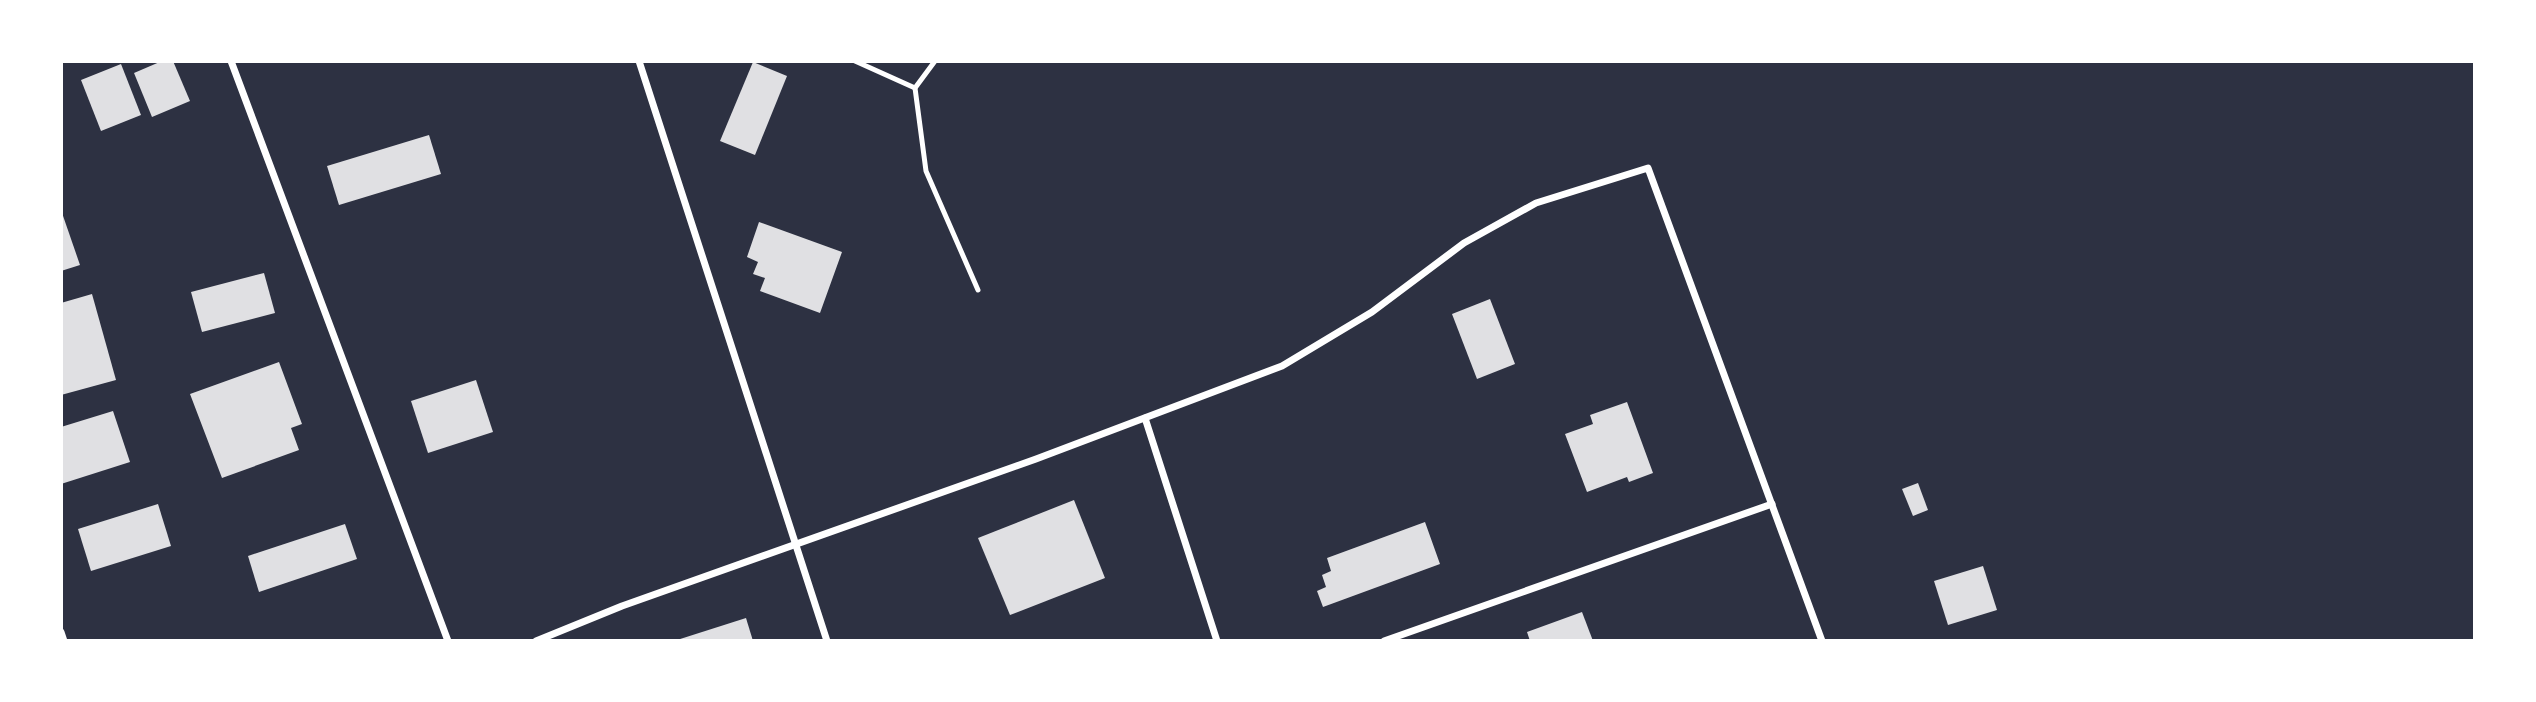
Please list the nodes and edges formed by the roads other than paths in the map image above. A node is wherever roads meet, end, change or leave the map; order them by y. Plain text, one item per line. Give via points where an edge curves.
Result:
1 (232, 61) edge
2 (639, 61) edge
3 (855, 61) edge
4 (935, 61) edge
5 (915, 88) junction
6 (978, 290) dead end
7 (1144, 418) junction
8 (1772, 503) junction
9 (795, 545) junction
10 (61, 632) edge
11 (64, 641) edge
12 (448, 641) edge
13 (536, 641) edge
14 (827, 641) edge
15 (1217, 641) edge
16 (1384, 641) edge
17 (1822, 641) edge

1 - 12 street
2 - 9 street
3 - 5 lane
4 - 5 lane
5 - 6 lane via 926,171
7 - 8 street via 1282,366 1372,312 1464,243 1536,203 1647,168
7 - 9 street
7 - 15 street
8 - 16 street
8 - 17 street
9 - 13 street
9 - 14 street
10 - 11 street

